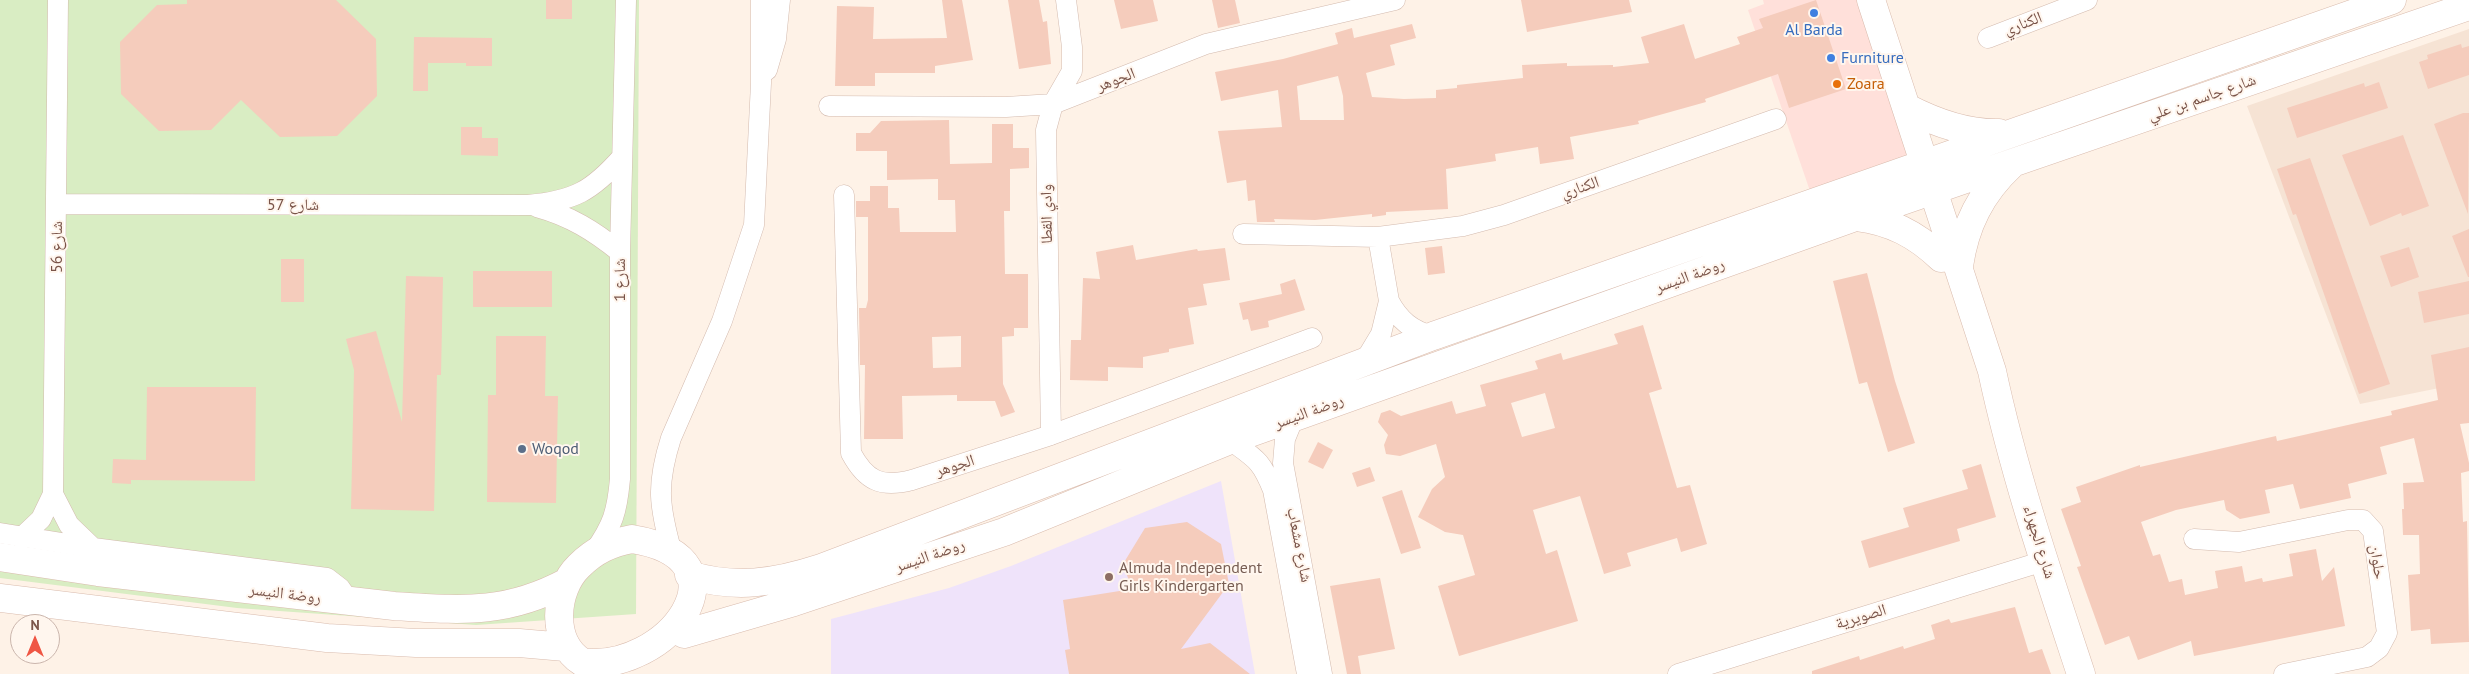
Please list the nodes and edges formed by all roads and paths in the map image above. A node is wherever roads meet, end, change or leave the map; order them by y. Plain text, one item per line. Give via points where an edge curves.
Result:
1 (58, 0) edge
2 (626, 0) edge
3 (761, 0) edge
4 (780, 0) edge
5 (1066, 0) edge
6 (1395, 0) edge
7 (1872, 0) edge
8 (2087, 0) edge
9 (2387, 1) edge
10 (2469, 6) edge
11 (1988, 38) dead end
12 (761, 83) junction
13 (1052, 104) junction
14 (829, 106) dead end
15 (1907, 108) junction
16 (1776, 119) dead end
17 (2013, 133) junction
18 (622, 157) junction
19 (2014, 162) junction
20 (1919, 165) junction
21 (1928, 192) junction
22 (844, 195) dead end
23 (57, 204) junction
24 (528, 205) junction
25 (1855, 217) junction
26 (1243, 234) dead end
27 (1378, 237) junction
28 (620, 252) junction
29 (1950, 262) junction
30 (1389, 301) junction
31 (1433, 336) junction
32 (1312, 338) dead end
33 (1363, 364) junction
34 (1294, 418) junction
35 (1051, 435) junction
36 (1230, 440) junction
37 (53, 494) junction
38 (0, 533) edge
39 (21, 538) junction
40 (2194, 539) dead end
41 (93, 548) junction
42 (672, 552) junction
43 (593, 554) junction
44 (0, 558) edge
45 (2044, 561) junction
46 (688, 575) junction
47 (567, 582) junction
48 (0, 598) edge
49 (349, 601) junction
50 (684, 634) junction
51 (579, 661) edge
52 (652, 668) edge
53 (1307, 674) edge
54 (1322, 674) edge
55 (1678, 674) edge
56 (2081, 674) edge
57 (2284, 674) edge

1 - 23 street, شارع 56
2 - 18 street, شارع 1
3 - 12 street
4 - 12 street via 776,39
5 - 13 street, وادي القطا via 1072,71
6 - 13 street, الجوهر via 1206,44
7 - 15 street, شارع الجهراء
8 - 11 street, الكناري
9 - 17 street, شارع جاسم بن علي
10 - 19 street, شارع جاسم بن علي
12 - 42 street via 754,225 722,321 671,438 662,472 662,515
13 - 14 street, الجوهر via 1006,107
13 - 35 street, وادي القطا via 1046,130
15 - 17 street via 1945,125 1966,130
15 - 20 street, شارع الجهراء
16 - 27 street, الكناري via 1504,215 1464,226
17 - 20 street, شارع جاسم بن علي
18 - 24 street, شارع 57 via 604,178 582,193 556,202
18 - 28 street, شارع 1
19 - 21 street, شارع جاسم بن علي
19 - 29 street via 1986,191 1962,246
20 - 21 street, شارع الجهراء
20 - 31 street, روضة النيسر
21 - 25 street, روضة النيسر
21 - 29 street, شارع الجهراء
22 - 35 street, الجوهر via 850,453 860,469 875,481 894,485
23 - 24 street, شارع 57
23 - 37 street, شارع 56
24 - 28 street, شارع 57 via 562,214 593,230
25 - 29 street via 1902,229
25 - 34 street, روضة النيسر
26 - 27 street, الكناري
27 - 30 street
28 - 43 street, شارع 1 via 620,479 610,530
29 - 45 street, شارع الجهراء via 1992,371 2000,410
30 - 31 street via 1407,324
30 - 33 street via 1381,334
31 - 33 street, روضة النيسر
32 - 35 street, الجوهر
33 - 46 street, روضة النيسر via 791,578 728,584
34 - 36 street, روضة النيسر
34 - 54 street, شارع مشعاب via 1284,438 1283,463
36 - 50 street, روضة النيسر via 1004,532 794,602
36 - 53 street, شارع مشعاب via 1264,468 1273,490
37 - 39 street, شارع 56 via 41,519
37 - 41 street, شارع 56 via 69,525
38 - 39 street
39 - 41 street
40 - 57 street, حلوان via 2239,542 2348,520 2363,520 2373,531 2386,634 2379,648 2367,657
41 - 49 street via 327,578
42 - 43 street via 653,542 632,539 611,543
42 - 46 street
43 - 47 street
44 - 49 street, روضة النيسر
45 - 55 street, الصويرية
45 - 56 street, شارع الجهراء
46 - 50 street via 692,595
47 - 49 street, روضة النيسر via 523,602 499,607 438,609
47 - 51 street via 560,604 560,626
48 - 51 street via 335,638 416,643 519,643
50 - 52 street
51 - 52 street via 619,674

